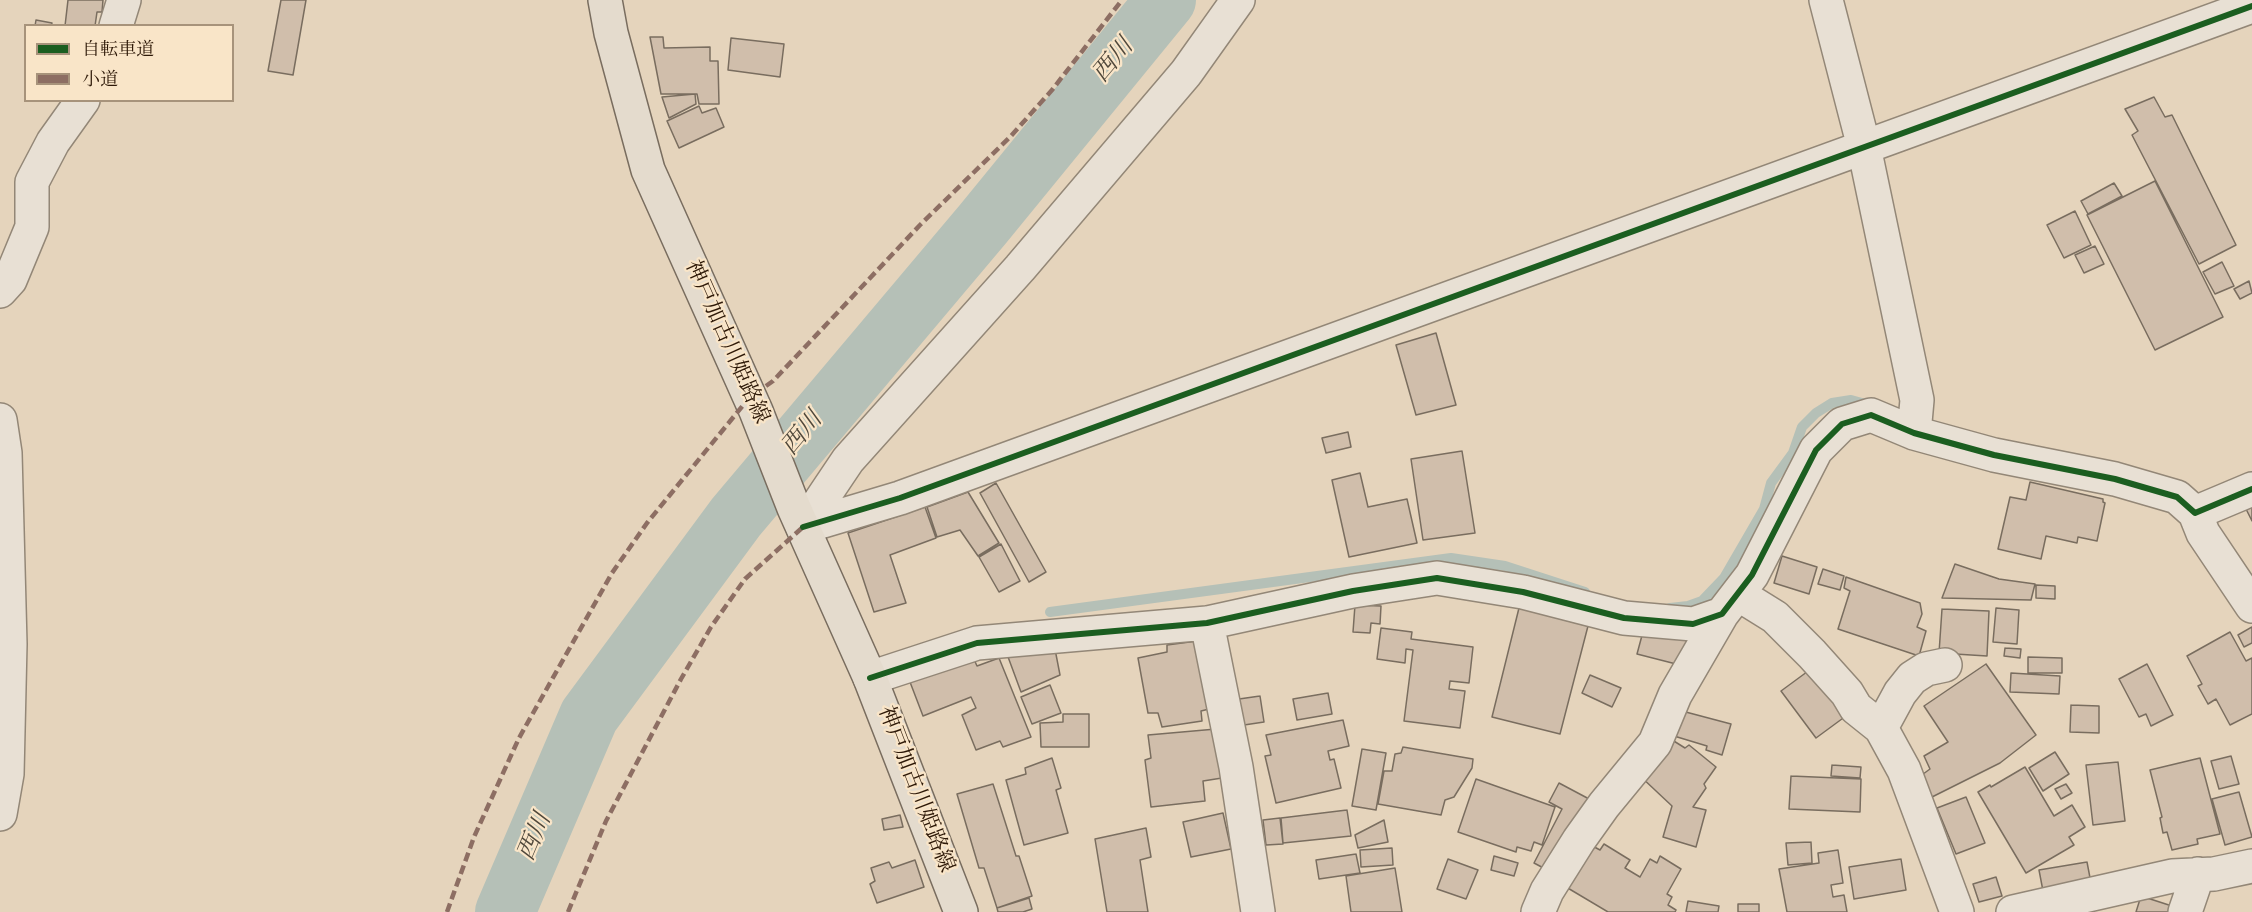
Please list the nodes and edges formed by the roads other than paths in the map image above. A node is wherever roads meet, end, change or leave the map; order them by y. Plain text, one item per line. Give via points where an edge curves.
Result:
1 (124, 0) edge
2 (605, 0) edge
3 (1238, 0) edge
4 (1826, 0) edge
5 (2252, 6) edge
6 (117, 24) edge
7 (82, 102) edge
8 (1864, 147) junction
9 (0, 291) edge
10 (0, 420) edge
11 (1914, 434) junction
12 (2252, 489) edge
13 (2195, 513) junction
14 (799, 517) junction
15 (1730, 604) junction
16 (2252, 606) edge
17 (1207, 623) junction
18 (1945, 666) dead end
19 (870, 678) junction
20 (1881, 728) junction
21 (0, 814) edge
22 (2252, 866) edge
23 (2198, 874) junction
24 (961, 912) edge
25 (1258, 912) edge
26 (1538, 912) edge
27 (1957, 912) edge
28 (2013, 912) edge
29 (2185, 912) edge

1 - 6 street
2 - 14 main road, 神戸加古川姫路線 via 648,170
3 - 14 street via 1186,73
4 - 8 street
5 - 8 street
7 - 9 street via 53,142 32,182 32,227 10,280
8 - 11 street via 1917,400
8 - 14 street via 900,498
10 - 21 street via 5,453 10,644 7,774
11 - 13 street via 1994,456 2115,479 2177,497
11 - 15 street via 1871,416 1842,424 1816,450 1752,575
12 - 13 street
13 - 16 street via 2203,533
14 - 19 main road, 神戸加古川姫路線
15 - 17 street via 1693,624 1624,618 1523,592 1437,578 1353,591
15 - 20 street via 1775,617 1847,693 1856,708
15 - 26 street via 1675,695 1655,743 1579,840
17 - 19 street via 977,642
17 - 25 street via 1236,767
18 - 20 street via 1926,669 1912,678 1899,693
19 - 24 main road, 神戸加古川姫路線
20 - 27 street via 1904,770
22 - 23 street
23 - 28 street via 2172,876
23 - 29 street

